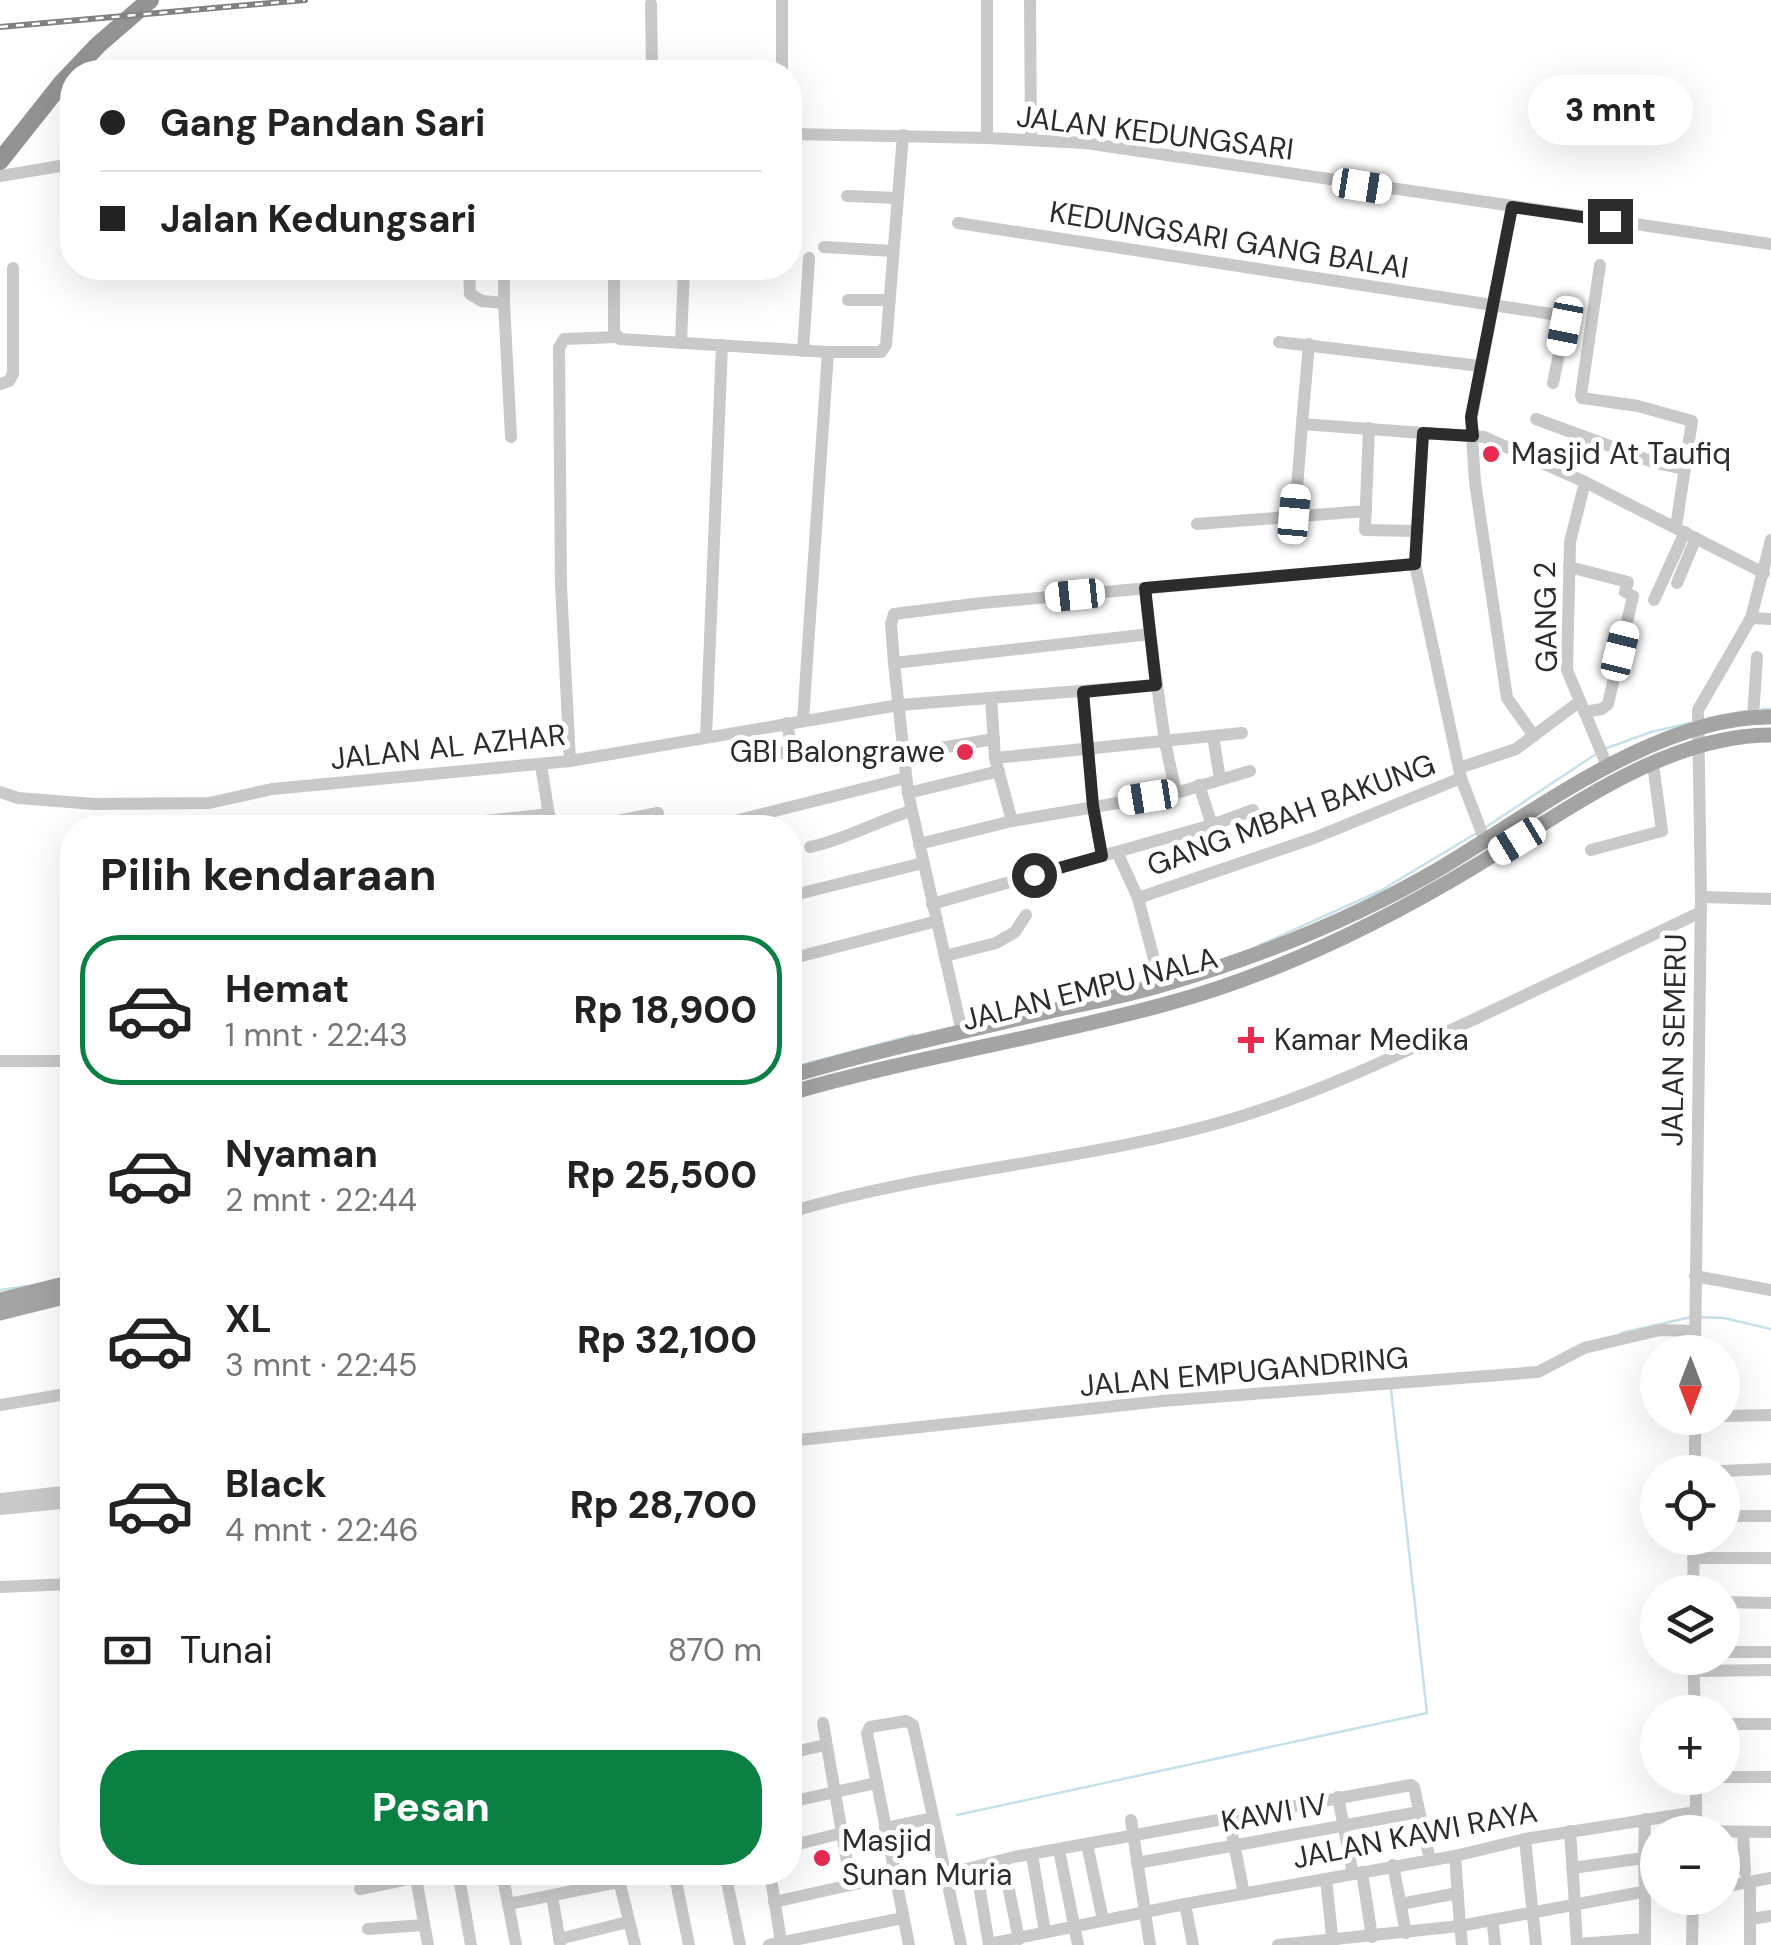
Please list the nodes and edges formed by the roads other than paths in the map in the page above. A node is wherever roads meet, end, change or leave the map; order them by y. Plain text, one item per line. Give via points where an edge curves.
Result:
1 (150, 0) edge
2 (782, 0) edge
3 (987, 0) edge
4 (1030, 0) edge
5 (650, 4) dead end
6 (84, 60) edge
7 (652, 60) edge
8 (782, 60) edge
9 (60, 85) edge
10 (802, 134) edge
11 (902, 136) junction
12 (986, 138) junction
13 (1031, 139) junction
14 (0, 161) edge
15 (60, 166) edge
16 (0, 176) edge
17 (847, 196) dead end
18 (898, 198) junction
19 (1512, 207) junction
20 (958, 223) dead end
21 (1771, 244) edge
22 (824, 246) dead end
23 (893, 250) junction
24 (809, 258) dead end
25 (1600, 265) dead end
26 (13, 268) dead end
27 (469, 280) edge
28 (504, 280) edge
29 (614, 280) edge
30 (684, 280) edge
31 (848, 300) dead end
32 (889, 300) junction
33 (504, 303) junction
34 (1493, 307) junction
35 (6, 337) edge
36 (617, 337) junction
37 (1279, 342) dead end
38 (682, 343) junction
39 (1309, 344) junction
40 (722, 345) junction
41 (804, 351) junction
42 (828, 352) junction
43 (1480, 366) junction
44 (1554, 383) dead end
45 (0, 384) edge
46 (1536, 419) dead end
47 (1302, 424) junction
48 (1370, 428) junction
49 (1423, 433) junction
50 (1473, 436) junction
51 (511, 437) dead end
52 (1684, 470) junction
53 (1584, 482) junction
54 (1366, 511) junction
55 (1294, 514) junction
56 (1197, 524) dead end
57 (1418, 532) junction
58 (1685, 533) junction
59 (1771, 540) edge
60 (1415, 564) junction
61 (1569, 567) junction
62 (1764, 573) junction
63 (1677, 584) dead end
64 (1145, 588) junction
65 (1654, 600) dead end
66 (1751, 618) junction
67 (1771, 618) edge
68 (1150, 634) junction
69 (1758, 658) dead end
70 (894, 662) junction
71 (1156, 685) junction
72 (1083, 692) junction
73 (991, 698) junction
74 (899, 705) junction
75 (1581, 707) junction
76 (1753, 717) junction
77 (1771, 717) edge
78 (803, 720) junction
79 (787, 722) junction
80 (1699, 729) junction
81 (1242, 733) dead end
82 (1771, 735) edge
83 (1213, 736) junction
84 (1534, 736) junction
85 (706, 737) junction
86 (994, 740) junction
87 (1165, 742) junction
88 (1087, 750) junction
89 (904, 754) junction
90 (771, 756) dead end
91 (1604, 756) junction
92 (570, 761) junction
93 (997, 764) junction
94 (1654, 764) junction
95 (541, 765) junction
96 (1250, 771) dead end
97 (1460, 773) junction
98 (1220, 779) junction
99 (907, 785) junction
100 (1199, 785) junction
101 (0, 792) edge
102 (1176, 793) junction
103 (1093, 806) junction
104 (912, 810) junction
105 (1253, 810) dead end
106 (658, 813) dead end
107 (549, 815) edge
108 (648, 815) edge
109 (767, 815) edge
110 (1012, 820) junction
111 (1212, 826) junction
112 (1481, 834) junction
113 (919, 844) junction
114 (810, 847) dead end
115 (1591, 850) dead end
116 (1117, 852) junction
117 (1102, 856) junction
118 (923, 863) junction
119 (1445, 875) junction
120 (802, 893) edge
121 (1702, 897) junction
122 (1138, 898) junction
123 (1771, 899) edge
124 (932, 904) junction
125 (1701, 912) junction
126 (1026, 915) dead end
127 (937, 921) junction
128 (802, 956) edge
129 (945, 956) junction
130 (1159, 981) junction
131 (960, 1027) junction
132 (0, 1061) edge
133 (60, 1061) edge
134 (802, 1073) edge
135 (802, 1090) edge
136 (802, 1209) edge
137 (1696, 1276) junction
138 (60, 1285) edge
139 (1771, 1290) edge
140 (60, 1298) edge
141 (0, 1300) edge
142 (0, 1313) edge
143 (1695, 1325) junction
144 (1695, 1335) edge
145 (60, 1395) edge
146 (0, 1406) edge
147 (1771, 1414) edge
148 (1740, 1415) edge
149 (802, 1440) edge
150 (1771, 1469) edge
151 (1740, 1470) edge
152 (60, 1493) edge
153 (60, 1502) edge
154 (5, 1504) edge
155 (1740, 1516) edge
156 (1771, 1516) edge
157 (1693, 1555) edge
158 (1693, 1558) junction
159 (1771, 1558) edge
160 (1692, 1575) edge
161 (60, 1584) edge
162 (0, 1587) edge
163 (1740, 1602) edge
164 (1771, 1603) edge
165 (1740, 1652) edge
166 (1771, 1652) edge
167 (1740, 1667) edge
168 (1771, 1670) edge
169 (823, 1723) dead end
170 (1740, 1724) edge
171 (1771, 1724) edge
172 (826, 1745) junction
173 (802, 1750) edge
174 (1740, 1778) edge
175 (1771, 1778) edge
176 (876, 1783) junction
177 (834, 1792) junction
178 (1696, 1795) edge
179 (1338, 1798) junction
180 (802, 1799) edge
181 (1419, 1812) junction
182 (1696, 1812) joint
183 (1676, 1815) edge
184 (932, 1818) junction
185 (1229, 1818) junction
186 (1131, 1820) dead end
187 (1640, 1821) edge
188 (1343, 1826) junction
189 (885, 1828) junction
190 (1570, 1831) junction
191 (1743, 1832) joint
192 (1771, 1832) edge
193 (842, 1833) junction
194 (1134, 1837) junction
195 (1524, 1839) junction
196 (802, 1843) edge
197 (1088, 1844) junction
198 (1235, 1845) junction
199 (1059, 1850) junction
200 (1032, 1855) junction
201 (1455, 1856) junction
202 (1640, 1859) edge
203 (1430, 1860) junction
204 (1002, 1861) junction
205 (1138, 1863) junction
206 (1393, 1866) junction
207 (976, 1867) junction
208 (1572, 1868) junction
209 (1357, 1873) junction
210 (894, 1875) junction
211 (943, 1875) junction
212 (1747, 1877) junction
213 (1771, 1878) edge
214 (1326, 1879) junction
215 (1740, 1880) edge
216 (851, 1884) junction
217 (368, 1885) edge
218 (417, 1885) edge
219 (460, 1885) edge
220 (504, 1885) edge
221 (590, 1885) edge
222 (619, 1885) edge
223 (678, 1885) edge
224 (727, 1885) edge
225 (772, 1885) edge
226 (360, 1889) dead end
227 (1458, 1893) junction
228 (1244, 1894) junction
229 (552, 1896) junction
230 (1640, 1896) edge
231 (774, 1902) junction
232 (508, 1904) junction
233 (1185, 1904) junction
234 (1400, 1904) junction
235 (1575, 1908) junction
236 (1145, 1912) junction
237 (1533, 1915) junction
238 (1648, 1915) edge
239 (1693, 1915) edge
240 (1771, 1916) edge
241 (903, 1918) junction
242 (1750, 1919) junction
243 (1104, 1920) junction
244 (628, 1922) junction
245 (424, 1925) junction
246 (1493, 1925) junction
247 (1074, 1926) junction
248 (395, 1927) junction
249 (368, 1929) dead end
250 (1045, 1932) junction
251 (1406, 1934) junction
252 (1461, 1935) edge
253 (1019, 1939) junction
254 (560, 1942) edge
255 (1333, 1942) edge
256 (1372, 1942) edge
257 (1645, 1942) edge
258 (775, 1944) edge
259 (1577, 1944) edge
260 (396, 1945) edge
261 (428, 1945) edge
262 (471, 1945) edge
263 (516, 1945) edge
264 (635, 1945) edge
265 (689, 1945) edge
266 (740, 1945) edge
267 (909, 1945) edge
268 (961, 1945) edge
269 (989, 1945) edge
270 (1078, 1945) edge
271 (1150, 1945) edge
272 (1192, 1945) edge
273 (1278, 1945) edge
274 (1358, 1945) edge
275 (1495, 1945) edge
276 (1536, 1945) edge
277 (1692, 1945) edge
278 (1750, 1945) edge

1 - 6 highway
2 - 8 street
3 - 12 street
4 - 13 street
5 - 7 street
9 - 14 highway
10 - 11 street, JALAN KEDUNGSARI
11 - 12 street, JALAN KEDUNGSARI
11 - 18 street
12 - 13 street, JALAN KEDUNGSARI
13 - 19 street, JALAN KEDUNGSARI
15 - 16 street
17 - 18 street
18 - 23 street
19 - 21 street, JALAN KEDUNGSARI
19 - 34 street
20 - 34 street, KEDUNGSARI GANG BALAI
22 - 23 street
23 - 32 street
24 - 41 street
25 - 52 street via 1580,395 1692,421
26 - 35 street
27 - 33 street via 470,294 482,302
28 - 33 street
29 - 36 street
30 - 38 street
31 - 32 street
32 - 42 street via 884,351
33 - 51 street
34 - 43 street
34 - 44 street, KEDUNGSARI GANG BALAI via 1564,318
35 - 45 street via 13,374
36 - 38 street
36 - 92 street via 573,338 559,348
37 - 39 street
38 - 40 street
39 - 43 street
39 - 47 street
40 - 41 street
40 - 85 street
41 - 42 street
42 - 78 street
43 - 50 street
46 - 52 street
47 - 48 street
47 - 55 street
48 - 49 street
48 - 54 street
49 - 50 street
49 - 57 street
50 - 53 street
50 - 84 street via 1507,698
52 - 58 street
53 - 58 street
53 - 61 street, GANG 2
54 - 55 street
54 - 57 street via 1365,530
55 - 56 street
57 - 60 street
58 - 62 street
58 - 63 street
58 - 65 street
59 - 62 street
60 - 64 street
60 - 97 street
61 - 75 street, GANG 2 via 1568,670
61 - 75 street, GANG MBAH BAKUNG via 1628,582 1625,592 1633,596 1608,704
62 - 66 street
64 - 68 street
64 - 70 street via 899,612 891,624
66 - 67 street
66 - 80 street via 1705,694
68 - 70 street
68 - 71 street
69 - 76 street
70 - 74 street
71 - 72 street, JALAN AL AZHAR
71 - 87 street
72 - 73 street, JALAN AL AZHAR
72 - 88 street
73 - 74 street, JALAN AL AZHAR
73 - 86 street
74 - 78 street, JALAN AL AZHAR
74 - 89 street
75 - 84 street, GANG MBAH BAKUNG
75 - 91 street, GANG 2
76 - 77 main road, JALAN EMPU NALA
76 - 80 main road, JALAN EMPU NALA
78 - 79 street, JALAN AL AZHAR
79 - 85 street, JALAN AL AZHAR
79 - 90 street via 792,750
80 - 82 main road, JALAN EMPU NALA
80 - 91 main road, JALAN EMPU NALA
80 - 94 main road, JALAN EMPU NALA
80 - 121 street, JALAN SEMERU
81 - 83 street
83 - 87 street
83 - 98 street
84 - 97 street, GANG MBAH BAKUNG
85 - 92 street, JALAN AL AZHAR
86 - 89 street
86 - 93 street
87 - 88 street
87 - 102 street
88 - 93 street
88 - 103 street
89 - 99 street
91 - 112 main road, JALAN EMPU NALA
92 - 95 street, JALAN AL AZHAR
93 - 99 street
93 - 110 street
94 - 115 street via 1662,831
94 - 119 main road, JALAN EMPU NALA
95 - 101 street, JALAN AL AZHAR via 272,788 208,804 94,804
95 - 107 street
96 - 98 street
97 - 112 street
97 - 122 street, GANG MBAH BAKUNG via 1314,838
98 - 100 street
99 - 104 street
99 - 109 street
100 - 102 street
100 - 111 street
102 - 103 street
103 - 110 street
103 - 117 street
104 - 113 street
104 - 114 street
105 - 111 street
106 - 108 street
110 - 113 street
111 - 116 street
112 - 119 main road, JALAN EMPU NALA
113 - 118 street
116 - 117 street
116 - 122 street
117 - 124 street
118 - 120 street
118 - 124 street
119 - 130 main road, JALAN EMPU NALA via 1238,962
119 - 135 main road, JALAN EMPU NALA via 1355,931 1168,1004
121 - 123 street
121 - 125 street, JALAN SEMERU
122 - 130 street
124 - 127 street
125 - 136 street via 1369,1069 1270,1107 1117,1146
125 - 137 street, JALAN SEMERU
126 - 129 street via 996,943
127 - 128 street
127 - 129 street
129 - 131 street
130 - 131 main road, JALAN EMPU NALA
131 - 134 main road, JALAN EMPU NALA
132 - 133 street
137 - 139 street
137 - 143 street, JALAN SEMERU
138 - 141 main road
140 - 142 main road
143 - 144 street, JALAN SEMERU
143 - 149 street, JALAN EMPUGANDRING via 1584,1348 1538,1372 1162,1401
145 - 146 street
147 - 148 street
150 - 151 street
152 - 154 street
153 - 154 street
155 - 156 street
157 - 158 street
158 - 159 street
158 - 160 street
161 - 162 street
163 - 164 street
165 - 166 street
167 - 168 street
169 - 172 street
170 - 171 street
172 - 173 street
172 - 177 street
174 - 175 street
176 - 177 street
176 - 184 street via 868,1728 912,1722
176 - 189 street
177 - 180 street
177 - 193 street
178 - 182 street
179 - 181 street via 1414,1785
179 - 185 street
179 - 188 street
181 - 188 street, KAWI IV
181 - 203 street
182 - 183 street, JALAN KAWI RAYA
184 - 189 street
184 - 211 street
185 - 194 street
185 - 198 street
186 - 194 street
187 - 190 street, JALAN KAWI RAYA
188 - 198 street, KAWI IV
188 - 209 street
189 - 210 street
190 - 195 street, JALAN KAWI RAYA
190 - 208 street
191 - 192 street
191 - 212 street
193 - 196 street
193 - 216 street
194 - 197 street
194 - 205 street
195 - 201 street, JALAN KAWI RAYA
195 - 237 street
197 - 199 street
197 - 243 street
198 - 205 street, KAWI IV
198 - 228 street
199 - 200 street
199 - 247 street
200 - 204 street
200 - 250 street
201 - 203 street, JALAN KAWI RAYA
201 - 227 street
202 - 208 street
203 - 206 street, JALAN KAWI RAYA
204 - 207 street
204 - 253 street
205 - 236 street
206 - 209 street, JALAN KAWI RAYA
206 - 234 street
207 - 211 street
207 - 269 street
208 - 235 street
209 - 214 street, JALAN KAWI RAYA
209 - 256 street
210 - 216 street
210 - 241 street
211 - 268 street
212 - 213 street
212 - 215 street
212 - 242 street
214 - 228 street, JALAN KAWI RAYA
214 - 255 street
216 - 231 street
217 - 226 street
218 - 245 street
219 - 262 street
220 - 232 street
221 - 229 street
222 - 244 street
223 - 265 street
224 - 266 street
225 - 231 street
227 - 234 street
227 - 252 street
228 - 233 street, JALAN KAWI RAYA
229 - 232 street
229 - 254 street
230 - 235 street
231 - 258 street
232 - 263 street
233 - 236 street, JALAN KAWI RAYA
233 - 272 street
234 - 251 street
235 - 237 street
235 - 259 street
236 - 243 street, JALAN KAWI RAYA
236 - 271 street
237 - 246 street
237 - 252 street
237 - 276 street
238 - 257 street
239 - 277 street
240 - 242 street
241 - 258 street
241 - 267 street
242 - 278 street
243 - 247 street, JALAN KAWI RAYA
244 - 254 street
244 - 264 street
245 - 248 street
245 - 261 street
246 - 252 street
246 - 275 street
247 - 250 street, JALAN KAWI RAYA
247 - 270 street
248 - 249 street
248 - 260 street
250 - 253 street, JALAN KAWI RAYA
251 - 252 street
251 - 256 street
252 - 256 street
253 - 269 street, JALAN KAWI RAYA
255 - 256 street
255 - 273 street
256 - 274 street
257 - 259 street

